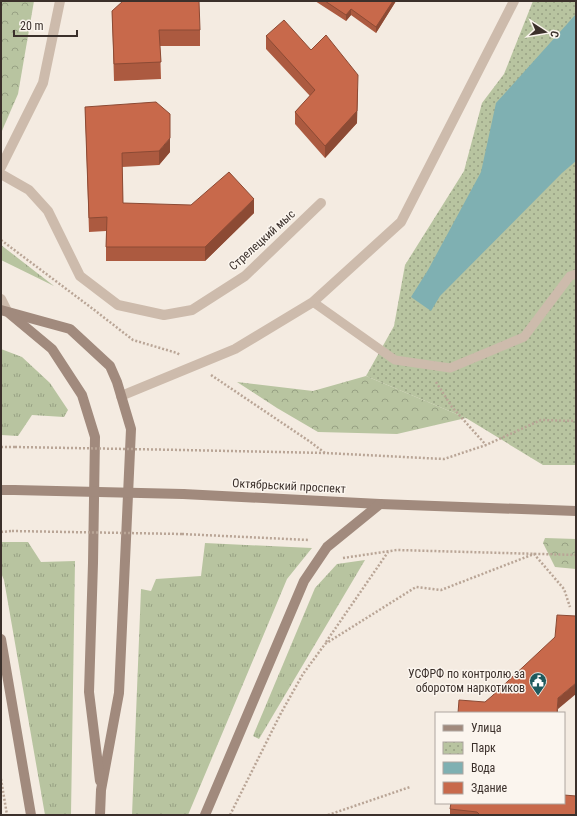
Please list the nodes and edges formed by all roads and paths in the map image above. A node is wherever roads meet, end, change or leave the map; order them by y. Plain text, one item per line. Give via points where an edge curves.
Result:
1 (60, 1) edge
2 (514, 1) edge
3 (1, 168) edge
4 (1, 174) edge
5 (322, 203) dead end
6 (576, 274) edge
7 (1, 299) edge
8 (313, 302) junction
9 (4, 311) edge
10 (424, 364) junction
11 (121, 396) junction
12 (246, 399) dead end
13 (576, 421) edge
14 (486, 445) junction
15 (1, 447) edge
16 (325, 453) junction
17 (1, 490) edge
18 (380, 504) junction
19 (576, 511) edge
20 (1, 532) edge
21 (310, 540) dead end
22 (388, 552) junction
23 (534, 554) junction
24 (576, 556) edge
25 (343, 558) dead end
26 (570, 607) dead end
27 (1, 639) edge
28 (325, 644) junction
29 (1, 779) edge
30 (410, 787) dead end
31 (101, 790) junction
32 (8, 815) edge
33 (31, 815) edge
34 (100, 815) edge
35 (205, 815) edge
36 (230, 815) edge
37 (328, 815) edge

1 - 3 street via 43,83
2 - 8 street via 401,222
4 - 5 street, Стрелецкий мыс via 29,190 48,211 80,276 118,305 164,315 192,310 245,276
6 - 10 lane via 570,276 524,337 450,368
7 - 9 street
8 - 10 lane via 395,360
8 - 11 street via 234,349
9 - 11 main road via 70,329 110,366
9 - 31 main road via 52,349 82,395 96,437 89,692
10 - 14 path via 452,407
11 - 31 main road via 131,429 119,693
12 - 16 path
13 - 14 path via 541,420
14 - 16 path via 444,459
15 - 16 path, bridge
17 - 18 main road, Октябрьский проспект, bridge via 183,494
18 - 19 main road, Октябрьский проспект
18 - 35 main road via 327,547 304,581
20 - 21 path, bridge via 12,530 182,534
22 - 23 path via 397,550
22 - 25 path
22 - 28 path
23 - 24 path
23 - 26 path via 564,589
23 - 28 path via 441,590 416,587
27 - 33 main road
28 - 36 path via 303,674 281,713
29 - 32 path
30 - 37 path
31 - 34 main road

